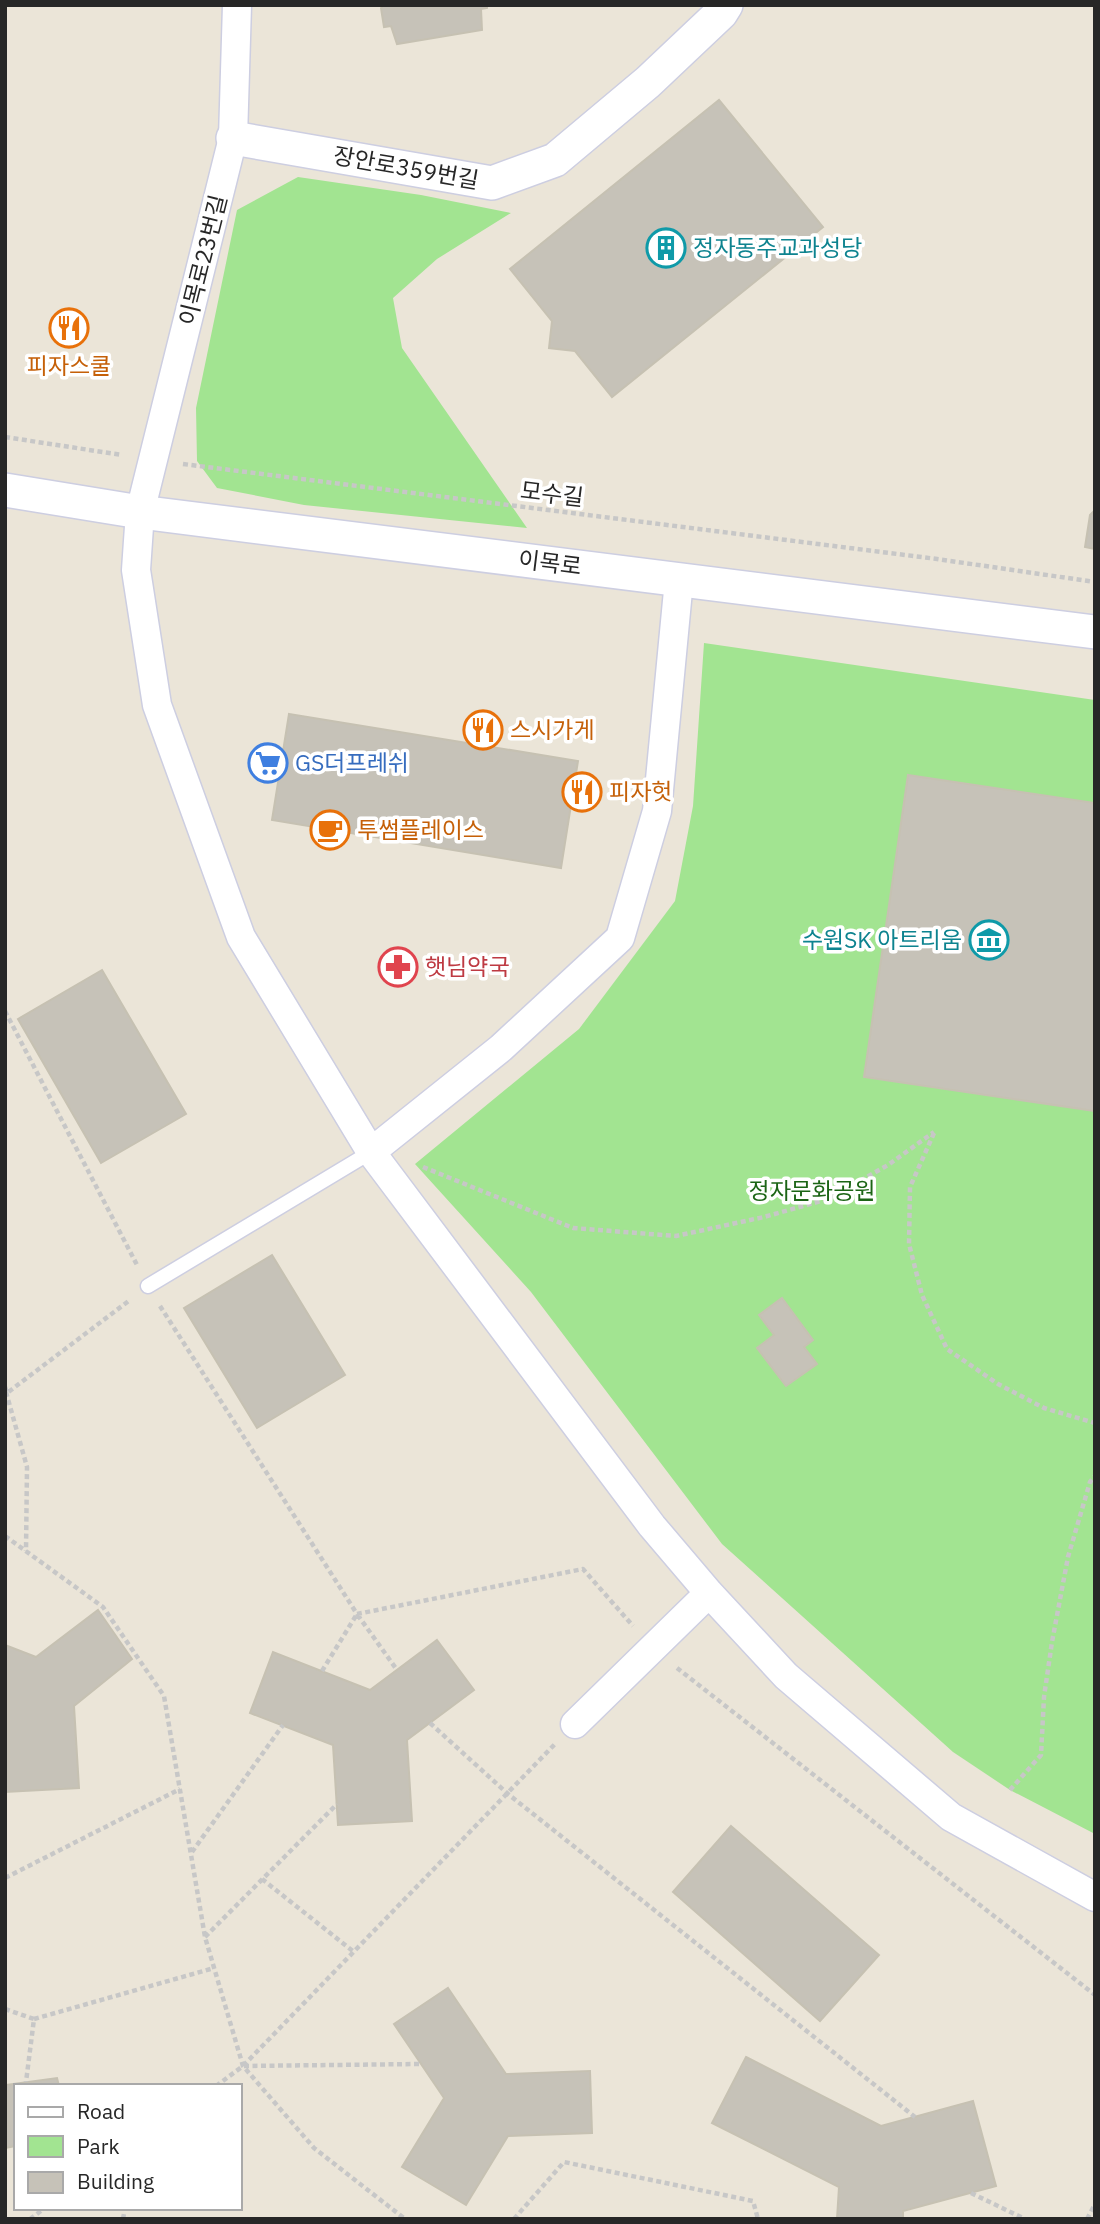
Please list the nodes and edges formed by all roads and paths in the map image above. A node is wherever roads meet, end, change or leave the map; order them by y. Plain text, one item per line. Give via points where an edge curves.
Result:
1 (237, 5) edge
2 (726, 5) edge
3 (233, 138) junction
4 (5, 437) edge
5 (124, 455) dead end
6 (179, 464) dead end
7 (5, 489) edge
8 (140, 512) junction
9 (679, 580) junction
10 (1095, 582) edge
11 (1095, 632) edge
12 (5, 1011) edge
13 (371, 1153) junction
14 (415, 1164) dead end
15 (148, 1286) junction
16 (6, 1390) edge
17 (1095, 1423) edge
18 (1095, 1476) edge
19 (6, 1537) edge
20 (26, 1551) junction
21 (709, 1593) junction
22 (358, 1614) junction
23 (652, 1648) junction
24 (397, 1670) dead end
25 (322, 1671) dead end
26 (430, 1723) dead end
27 (575, 1724) joint
28 (283, 1725) dead end
29 (180, 1789) junction
30 (1010, 1790) dead end
31 (508, 1794) junction
32 (337, 1804) dead end
33 (191, 1853) junction
34 (5, 1878) edge
35 (262, 1879) junction
36 (1095, 1897) edge
37 (205, 1937) junction
38 (354, 1952) junction
39 (214, 1969) junction
40 (1095, 1995) edge
41 (5, 2009) edge
42 (34, 2019) junction
43 (421, 2064) dead end
44 (243, 2066) junction
45 (26, 2082) dead end
46 (219, 2084) edge
47 (915, 2117) dead end
48 (971, 2193) dead end
49 (1095, 2204) edge
50 (405, 2219) edge
51 (514, 2219) edge
52 (758, 2219) edge
53 (1025, 2219) edge
54 (1087, 2219) edge

1 - 3 street, 이목로23번길
2 - 3 street, 장안로359번길 via 648,82 555,160 492,183
3 - 8 street, 이목로23번길
4 - 5 path
6 - 10 path, 모수길
7 - 8 street, 이목로
8 - 9 street, 이목로
8 - 13 street, 이목로23번길 via 136,570 161,718 241,937
9 - 11 street, 이목로
9 - 13 street via 657,811 620,938 501,1048
12 - 15 path
13 - 15 lane
13 - 21 street, 이목로23번길 via 652,1526
14 - 17 path via 573,1228 676,1236 828,1199 934,1132 910,1187 909,1244 922,1295 947,1349 1044,1408
15 - 16 path
15 - 22 path
16 - 20 path via 27,1467
18 - 30 path via 1068,1557 1044,1697 1041,1755
19 - 20 path
20 - 29 path via 103,1607 164,1696
21 - 23 street
21 - 36 street, 이목로23번길 via 786,1676 951,1817
22 - 23 path via 583,1569
22 - 24 path
22 - 25 path
23 - 27 street
23 - 40 path
26 - 31 path
27 - 31 path
28 - 33 path
29 - 33 path
29 - 34 path
31 - 38 path
31 - 47 path
32 - 35 path
33 - 37 path
35 - 37 path
35 - 38 path
37 - 39 path
38 - 44 path
39 - 42 path
39 - 44 path
41 - 42 path
42 - 45 path
43 - 44 path
44 - 46 path
44 - 50 path via 314,2148
48 - 53 path
49 - 54 path
51 - 52 path via 564,2162 753,2202

